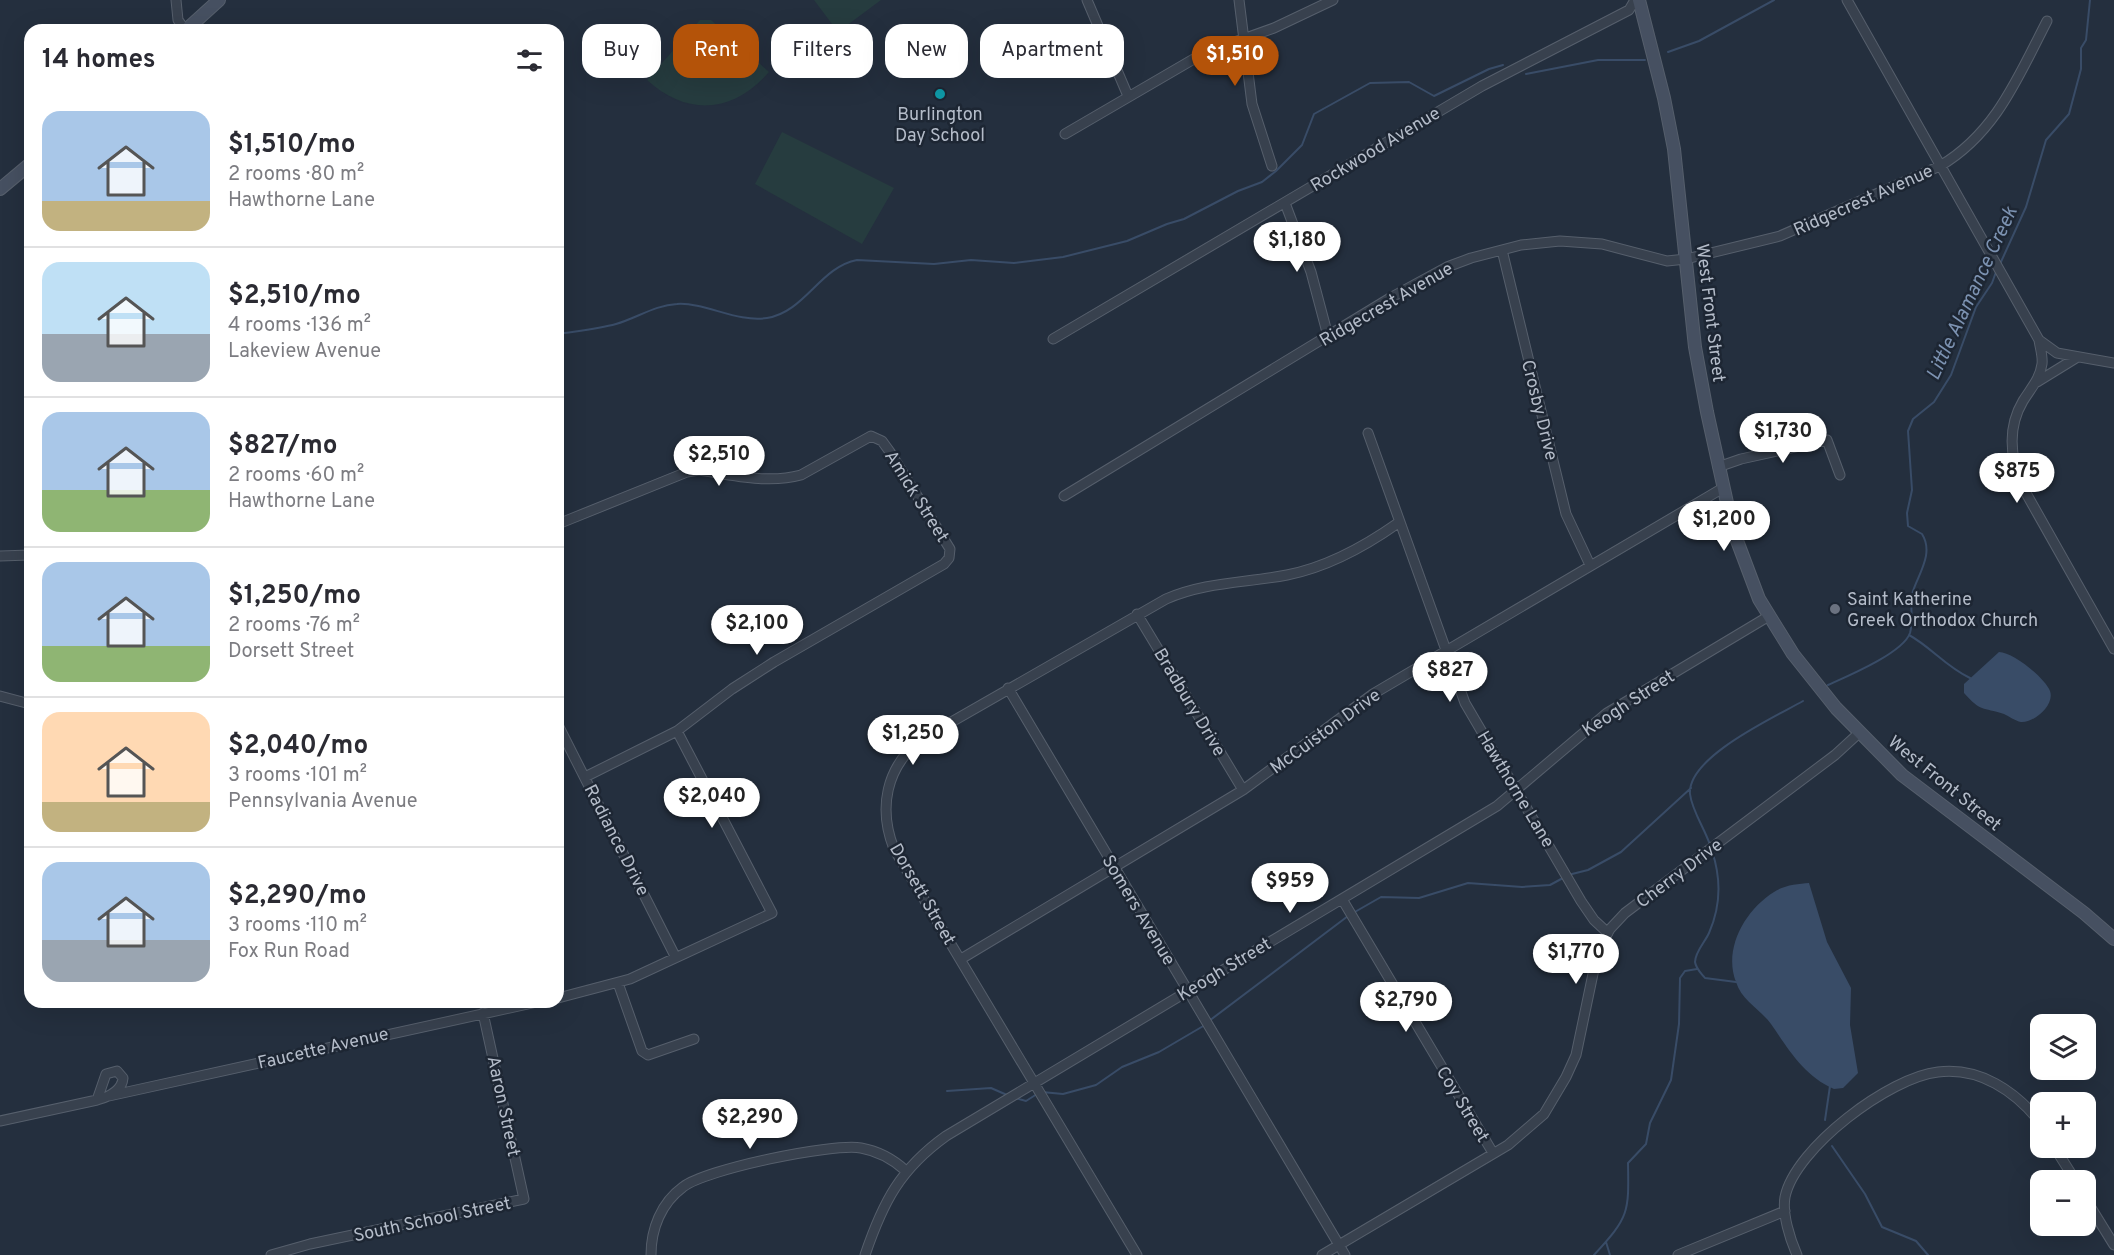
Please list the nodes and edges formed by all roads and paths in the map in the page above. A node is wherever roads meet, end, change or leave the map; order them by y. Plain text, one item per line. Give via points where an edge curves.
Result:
1 (176, 0) edge
2 (219, 0) edge
3 (1087, 0) edge
4 (1239, 0) edge
5 (1333, 0) edge
6 (1637, 0) edge
7 (1847, 0) edge
8 (2047, 21) dead end
9 (181, 24) edge
10 (193, 24) edge
11 (1242, 38) junction
12 (1128, 96) junction
13 (1065, 134) dead end
14 (1272, 166) dead end
15 (1940, 166) junction
16 (24, 169) edge
17 (0, 189) edge
18 (1285, 203) junction
19 (1502, 250) junction
20 (1686, 259) junction
21 (1328, 336) junction
22 (1053, 339) dead end
23 (2039, 340) junction
24 (2076, 358) junction
25 (2114, 363) edge
26 (2037, 382) junction
27 (1368, 433) dead end
28 (1718, 467) junction
29 (1840, 475) dead end
30 (1723, 488) junction
31 (1064, 496) dead end
32 (564, 522) edge
33 (1398, 523) junction
34 (0, 555) edge
35 (24, 555) edge
36 (1590, 565) junction
37 (1137, 614) junction
38 (1768, 616) junction
39 (2114, 649) edge
40 (1444, 651) junction
41 (1008, 688) junction
42 (0, 696) edge
43 (24, 702) edge
44 (677, 731) junction
45 (1859, 733) junction
46 (564, 736) edge
47 (585, 777) junction
48 (1243, 790) junction
49 (1517, 791) junction
50 (1114, 867) junction
51 (1342, 899) junction
52 (1608, 933) junction
53 (2114, 939) edge
54 (675, 956) junction
55 (961, 959) junction
56 (618, 983) junction
57 (1188, 991) junction
58 (564, 996) edge
59 (508, 1008) edge
60 (483, 1013) junction
61 (694, 1039) dead end
62 (1034, 1083) junction
63 (109, 1096) junction
64 (97, 1100) junction
65 (2030, 1112) edge
66 (0, 1121) edge
67 (1493, 1153) junction
68 (906, 1170) junction
69 (524, 1199) joint
70 (1785, 1211) junction
71 (2096, 1216) edge
72 (1339, 1245) junction
73 (2114, 1245) edge
74 (271, 1255) edge
75 (651, 1255) edge
76 (865, 1255) edge
77 (1137, 1255) edge
78 (1322, 1255) edge
79 (1345, 1255) edge
80 (1678, 1255) edge
81 (1797, 1255) edge

1 - 9 street
2 - 10 street
3 - 12 street
4 - 11 street
5 - 11 street
6 - 18 street, Rockwood Avenue via 1629,10 1482,86
6 - 20 street, West Front Street via 1672,138
7 - 15 street
8 - 15 street, Ridgecrest Avenue via 1992,122 1959,155
11 - 12 street via 1204,53
11 - 14 street via 1252,104
12 - 13 street
15 - 20 street, Ridgecrest Avenue via 1780,236
15 - 23 street
16 - 17 street
18 - 21 street via 1311,272
18 - 22 street, Rockwood Avenue
19 - 20 street, Ridgecrest Avenue via 1540,242 1581,242 1656,259
19 - 21 street, Ridgecrest Avenue via 1447,267
19 - 36 street, Crosby Drive via 1566,514
20 - 28 street, West Front Street via 1695,349
21 - 31 street, Ridgecrest Avenue
23 - 24 street via 2057,353
23 - 26 street via 2042,362
24 - 25 street
24 - 26 street
26 - 39 street via 2018,411 2012,432 2016,473
27 - 33 street, Hawthorne Lane
28 - 29 street via 1827,440
28 - 30 street, West Front Street
30 - 36 street, McCuiston Drive
30 - 38 street, West Front Street via 1742,558
32 - 44 street, Amick Street via 687,472 699,470 772,480 801,475 861,440 876,437 890,452 945,539 950,549 945,564 740,683
33 - 37 street, Dorsett Street via 1332,562 1290,574 1201,586
33 - 40 street, Hawthorne Lane
34 - 35 street
36 - 40 street, McCuiston Drive
37 - 41 street, Dorsett Street
37 - 48 street, Bradbury Drive
38 - 45 street, West Front Street via 1823,692
38 - 49 street, Keogh Street via 1607,713 1570,741
40 - 48 street, McCuiston Drive via 1346,711
40 - 49 street, Hawthorne Lane via 1465,703
41 - 50 street, Somers Avenue
41 - 55 street, Dorsett Street via 912,746 896,766 887,790 886,821 894,849
42 - 43 street
44 - 47 street
44 - 54 street via 772,913
45 - 52 street, Cherry Drive via 1625,913
45 - 53 street, West Front Street via 1921,792
46 - 47 street, Radiance Drive
47 - 54 street, Radiance Drive
48 - 50 street, McCuiston Drive
49 - 51 street, Keogh Street
49 - 52 street, Hawthorne Lane via 1581,901
50 - 55 street, McCuiston Drive
50 - 57 street, Somers Avenue
51 - 57 street, Keogh Street
51 - 67 street, Coy Street
52 - 67 street, Cherry Drive via 1598,950 1578,1046 1567,1076 1544,1114
54 - 56 street
55 - 62 street, Dorsett Street
56 - 58 street
56 - 61 street via 642,1051 648,1055
57 - 62 street, Keogh Street
57 - 72 street, Somers Avenue
59 - 60 street, Faucette Avenue
60 - 63 street, Faucette Avenue
60 - 69 street, Aaron Street
62 - 68 street, Keogh Street via 946,1136
62 - 77 street, Dorsett Street
63 - 64 street, Faucette Avenue
63 - 64 street via 123,1083 117,1071 106,1074
64 - 66 street
65 - 70 street via 2010,1091 1989,1080 1948,1072 1922,1075 1892,1089 1815,1145 1790,1183
67 - 72 street, Cherry Drive
68 - 75 street via 870,1150 843,1147 714,1171 683,1186 669,1200 656,1222
68 - 76 street, Keogh Street via 881,1211
69 - 74 street, South School Street
70 - 80 street
70 - 81 street
71 - 73 street
72 - 78 street, Cherry Drive
72 - 79 street, Somers Avenue

